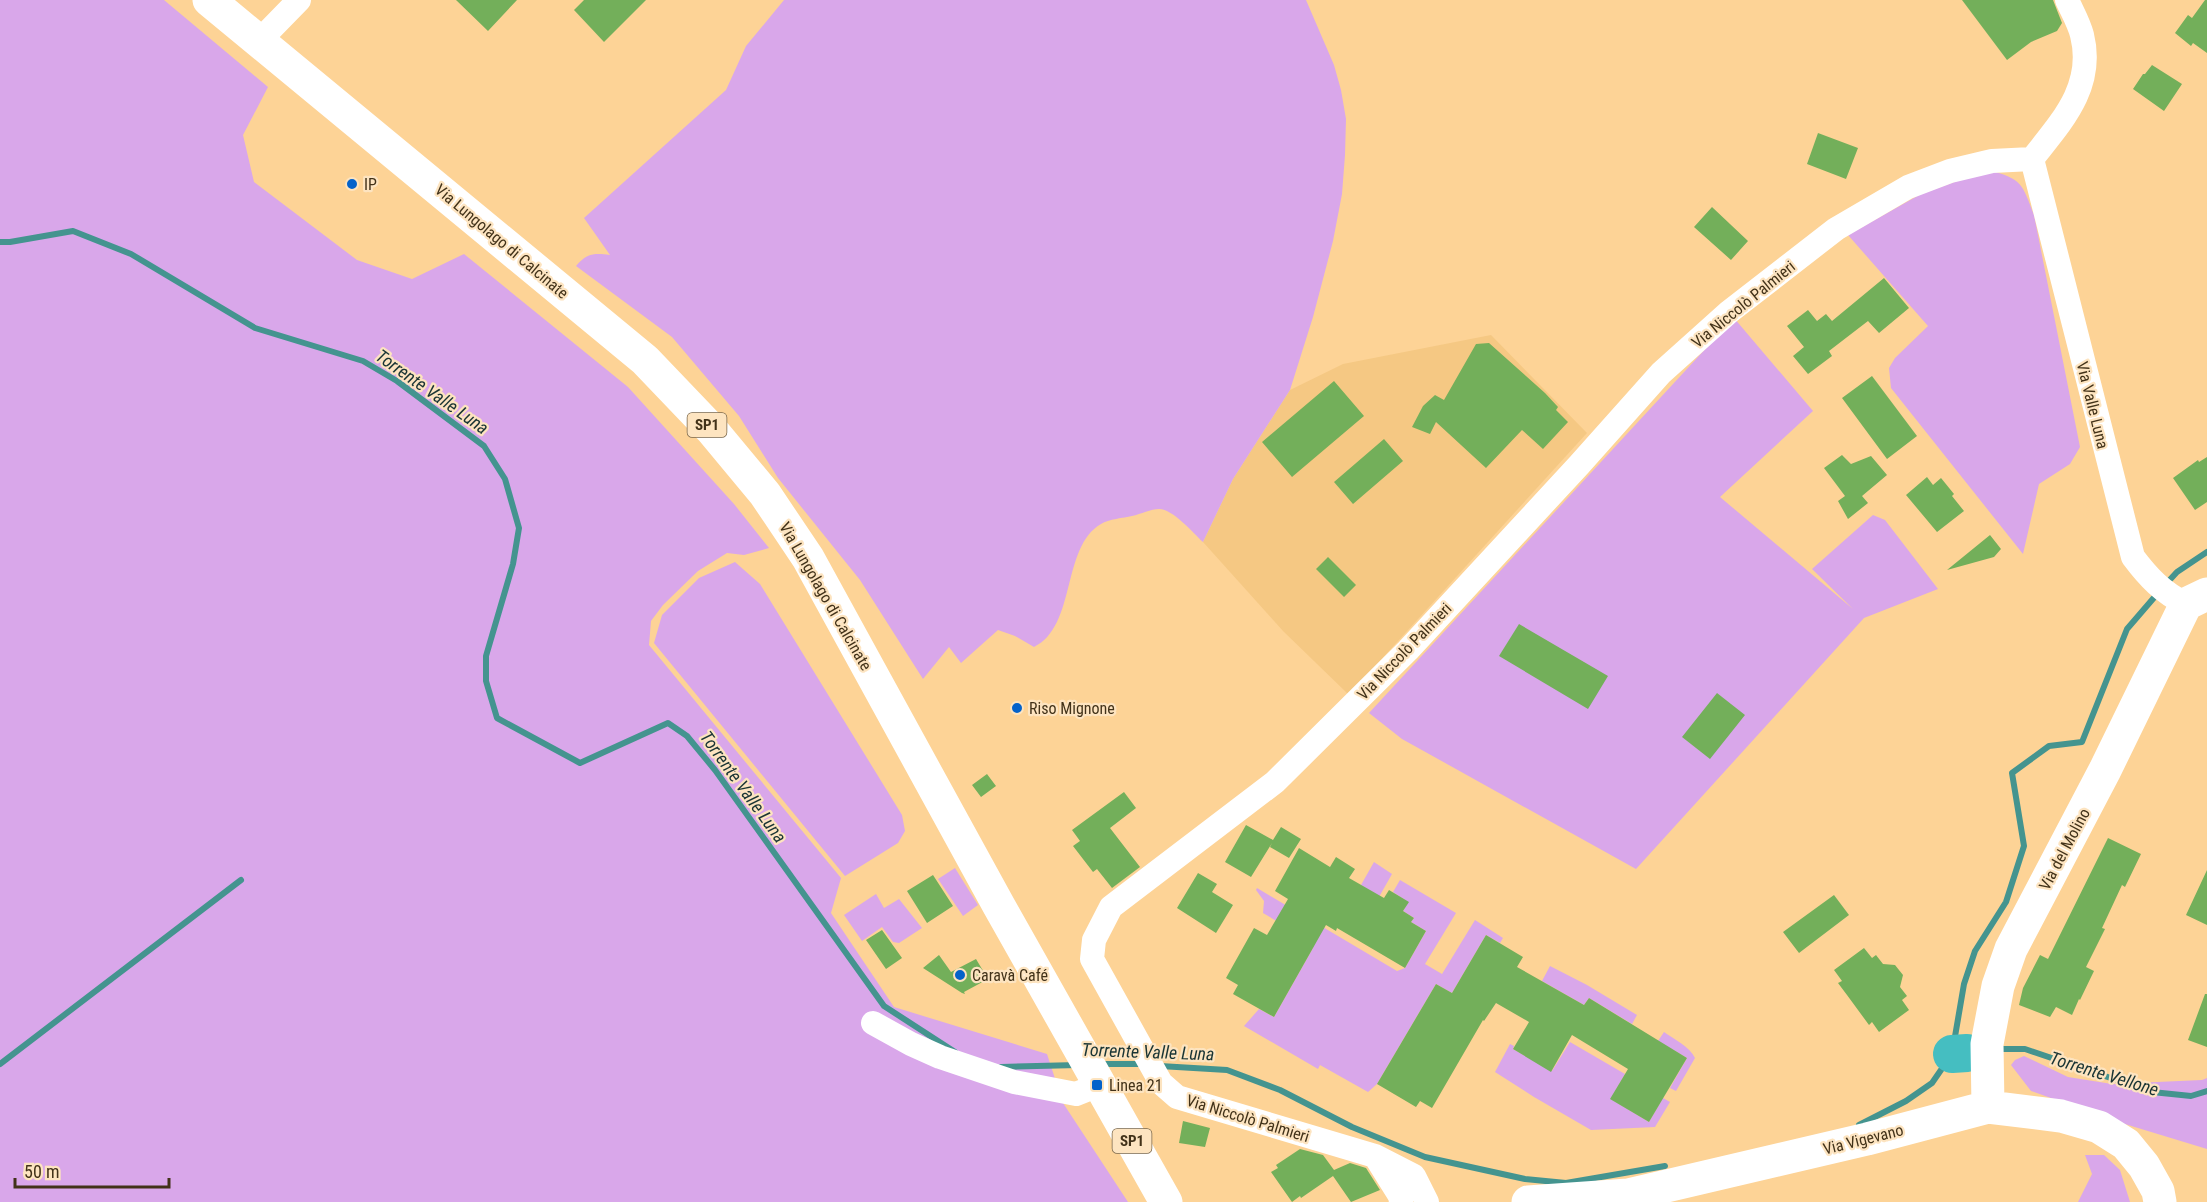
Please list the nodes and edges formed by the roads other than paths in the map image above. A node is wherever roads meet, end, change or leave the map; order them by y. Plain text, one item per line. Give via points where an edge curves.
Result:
1 (209, 0) edge
2 (299, 0) edge
3 (2067, 0) edge
4 (259, 40) junction
5 (2032, 159) junction
6 (2188, 598) edge
7 (873, 1023) dead end
8 (1100, 1082) junction
9 (1988, 1107) junction
10 (1375, 1156) junction
11 (1166, 1202) edge
12 (1401, 1202) edge
13 (1427, 1202) edge
14 (1528, 1202) edge
15 (2160, 1202) edge

1 - 4 main road, Via Lungolago di Calcinate / SP1
2 - 4 street
3 - 5 street via 2082,34 2085,58 2078,94
4 - 8 main road, Via Lungolago di Calcinate / SP1 via 645,360 711,429 765,494 808,558
5 - 6 street, Via Valle Luna via 2133,557 2147,576
5 - 10 street, Via Niccolò Palmieri via 1992,161 1908,187 1836,228 1729,312 1661,373 1408,650 1275,782 1111,907 1094,940 1092,959 1161,1083 1177,1097
6 - 9 main road, Via del Molino via 2105,770 2011,950 1998,986 1987,1044
7 - 8 street via 940,1057 1014,1082 1076,1094
8 - 11 main road, SP1
9 - 14 main road, Via Vigevano via 1628,1195
9 - 15 main road, Via Vigevano via 2061,1116 2098,1127 2126,1144 2144,1166
10 - 12 street
10 - 13 street, Via Niccolò Palmieri via 1414,1176

